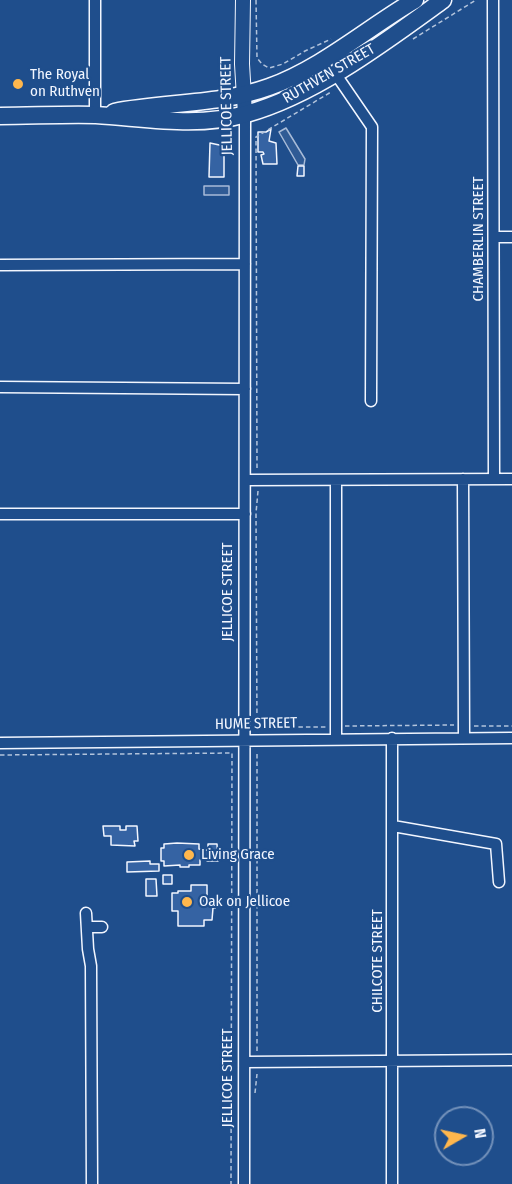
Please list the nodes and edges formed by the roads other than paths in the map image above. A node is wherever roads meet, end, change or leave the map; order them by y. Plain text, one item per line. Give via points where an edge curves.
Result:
1 (96, 0) edge
2 (243, 0) edge
3 (442, 0) edge
4 (493, 0) edge
5 (413, 1) edge
6 (335, 73) junction
7 (244, 94) junction
8 (245, 114) junction
9 (95, 115) junction
10 (0, 116) edge
11 (495, 237) junction
12 (512, 237) edge
13 (245, 264) junction
14 (0, 265) edge
15 (0, 387) edge
16 (245, 389) junction
17 (371, 401) dead end
18 (463, 479) junction
19 (494, 479) junction
20 (512, 479) edge
21 (245, 480) junction
22 (336, 481) junction
23 (245, 513) junction
24 (0, 514) edge
25 (336, 738) junction
26 (392, 738) junction
27 (464, 738) junction
28 (512, 738) edge
29 (245, 739) junction
30 (0, 743) edge
31 (393, 826) junction
32 (499, 882) dead end
33 (86, 913) dead end
34 (87, 927) junction
35 (102, 927) dead end
36 (512, 1060) edge
37 (392, 1061) junction
38 (245, 1062) junction
39 (92, 1184) edge
40 (244, 1184) edge
41 (392, 1184) edge

1 - 9 street
2 - 7 main road, JELLICOE STREET
3 - 6 highway, RUTHVEN STREET
4 - 11 street, CHAMBERLIN STREET
5 - 7 highway, RUTHVEN STREET via 294,76
6 - 8 highway, RUTHVEN STREET via 288,100
6 - 17 street via 372,127
7 - 8 main road, JELLICOE STREET
7 - 9 highway, RUTHVEN STREET
8 - 9 highway, RUTHVEN STREET via 184,121
8 - 13 street, JELLICOE STREET
9 - 10 highway, RUTHVEN STREET
11 - 12 street
11 - 19 street, CHAMBERLIN STREET
13 - 14 street
13 - 16 street, JELLICOE STREET
15 - 16 street
16 - 21 street, JELLICOE STREET
18 - 19 street
18 - 22 street
18 - 27 street
19 - 20 street
21 - 22 street
21 - 23 street, JELLICOE STREET
22 - 25 street
23 - 24 street
23 - 29 street, JELLICOE STREET
25 - 26 street, HUME STREET
25 - 29 street, HUME STREET
26 - 27 street, HUME STREET
26 - 31 street, CHILCOTE STREET
27 - 28 street, HUME STREET
29 - 30 street, HUME STREET
29 - 38 street, JELLICOE STREET
31 - 32 street via 496,844
31 - 37 street, CHILCOTE STREET
33 - 34 street
34 - 35 street
34 - 39 street via 91,966
36 - 37 street
37 - 38 street
37 - 41 street, CHILCOTE STREET
38 - 40 street, JELLICOE STREET

